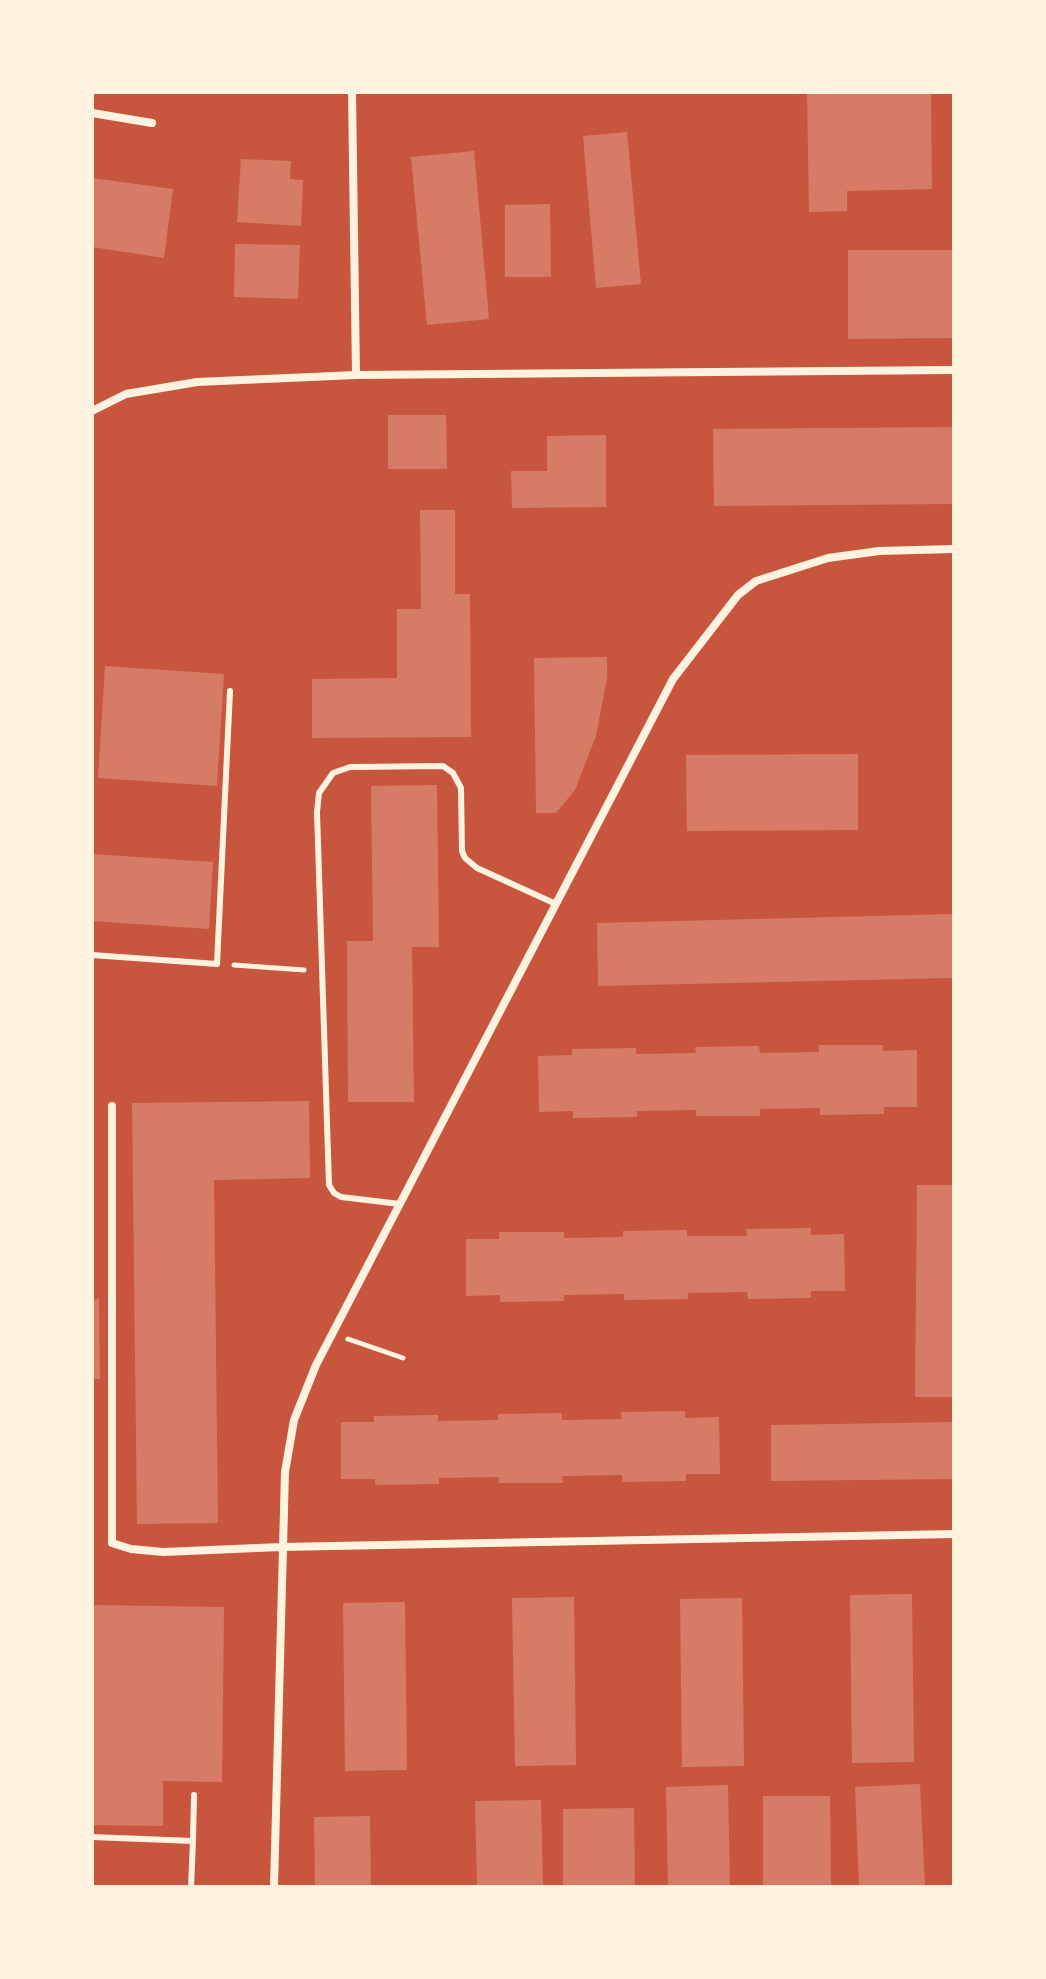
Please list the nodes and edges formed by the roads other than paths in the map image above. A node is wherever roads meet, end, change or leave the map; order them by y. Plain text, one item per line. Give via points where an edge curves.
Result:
1 (352, 92) edge
2 (92, 113) edge
3 (152, 123) dead end
4 (954, 370) edge
5 (356, 375) junction
6 (92, 411) edge
7 (954, 549) edge
8 (230, 691) dead end
9 (556, 904) junction
10 (92, 955) edge
11 (112, 1106) dead end
12 (400, 1204) junction
13 (954, 1534) edge
14 (281, 1547) junction
15 (194, 1795) dead end
16 (92, 1837) edge
17 (193, 1841) junction
18 (191, 1887) edge
19 (274, 1887) edge

1 - 5 street
2 - 3 street
4 - 5 street
5 - 6 street via 170,385 126,394
7 - 9 street via 828,558 756,581 738,595 673,679
8 - 10 lane via 217,964
9 - 12 street
9 - 12 lane via 465,858 461,788 443,766 350,767 325,782 318,802 329,1185 341,1197
11 - 14 street via 112,1543 163,1552
12 - 14 street via 316,1365 294,1420
13 - 14 street
14 - 19 street
15 - 17 lane
16 - 17 lane
17 - 18 lane

